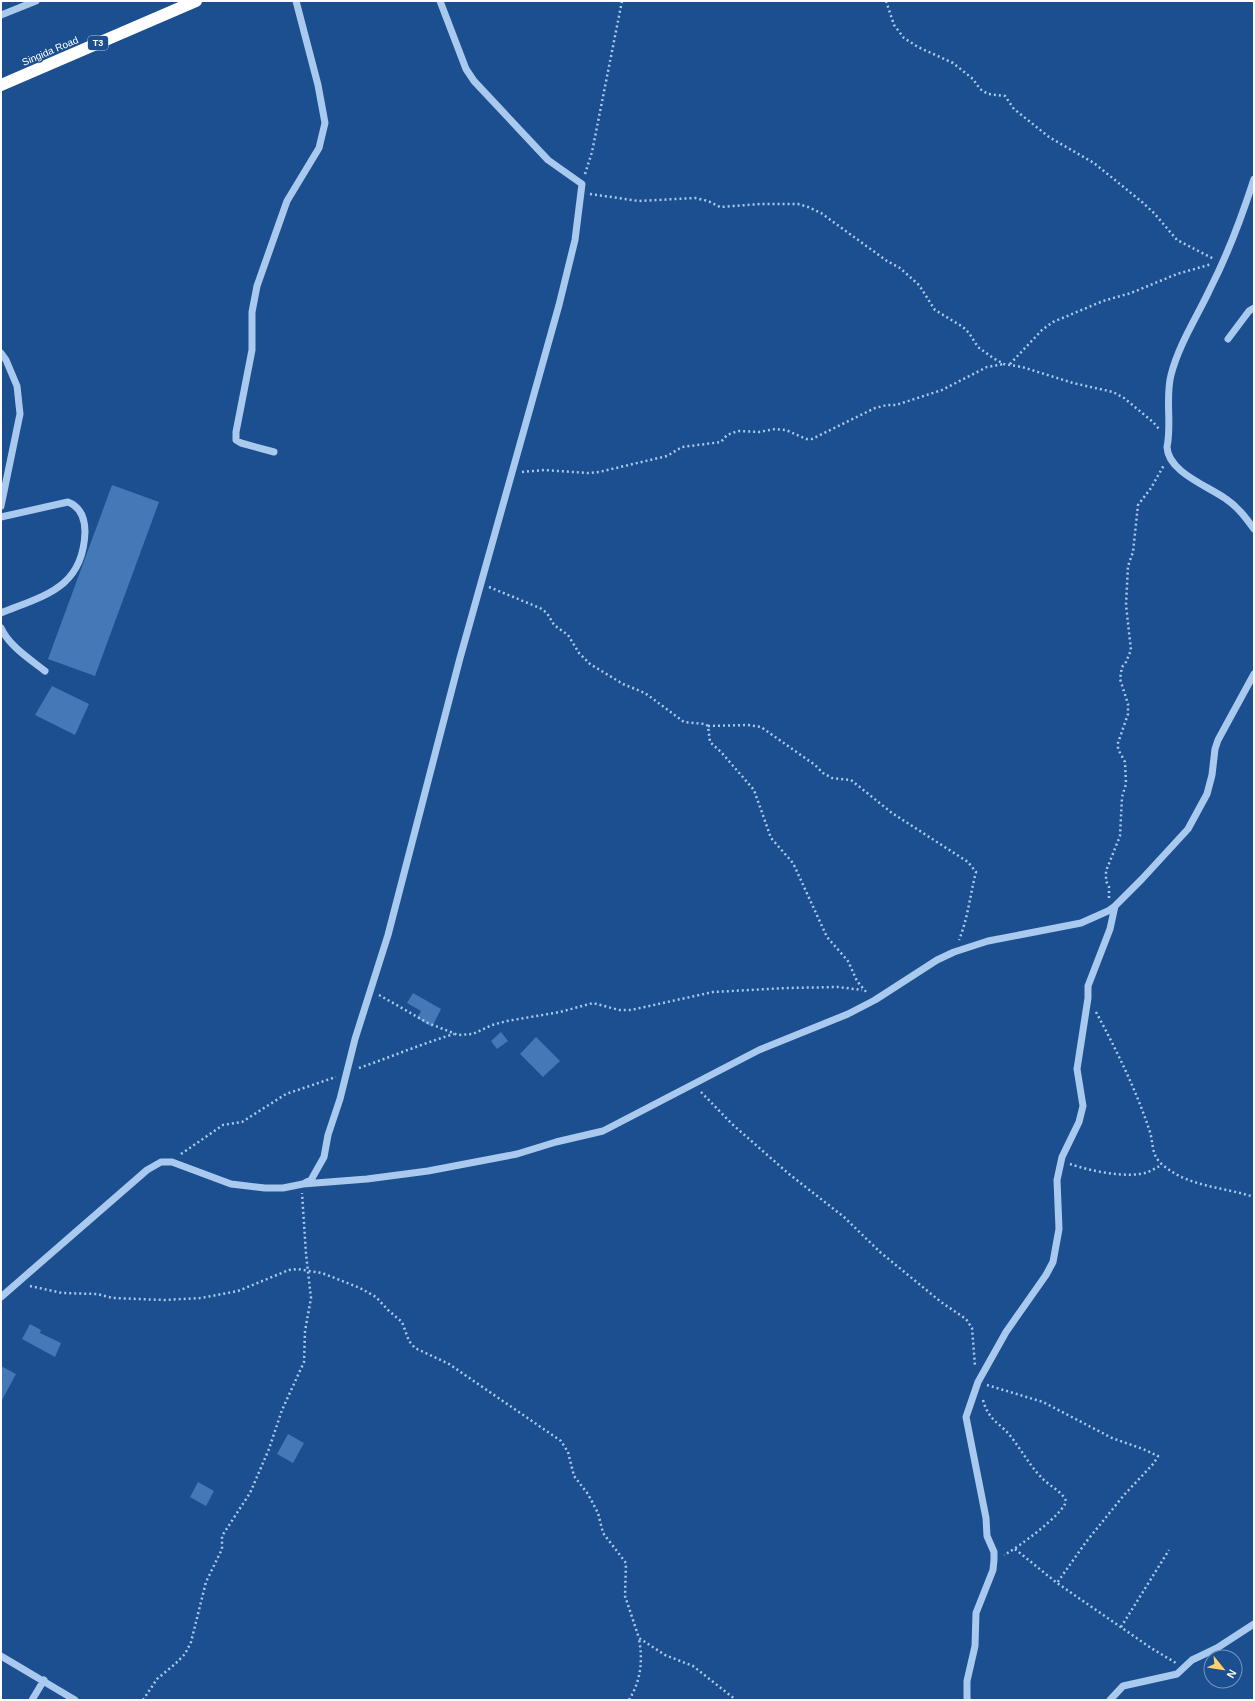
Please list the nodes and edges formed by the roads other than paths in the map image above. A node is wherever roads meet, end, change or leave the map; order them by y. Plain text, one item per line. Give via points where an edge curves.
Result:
1 (36, 1) edge
2 (196, 1) edge
3 (296, 1) edge
4 (440, 1) edge
5 (1, 15) edge
6 (1, 85) edge
7 (1254, 179) edge
8 (1254, 308) edge
9 (1228, 339) dead end
10 (1, 353) edge
11 (274, 452) dead end
12 (1, 506) edge
13 (1, 517) edge
14 (1254, 529) edge
15 (1, 613) edge
16 (1, 628) edge
17 (45, 670) dead end
18 (1254, 674) edge
19 (1115, 906) junction
20 (302, 1184) junction
21 (1, 1296) edge
22 (1254, 1624) edge
23 (1, 1656) edge
24 (44, 1680) junction
25 (32, 1700) edge
26 (75, 1700) edge
27 (967, 1700) edge
28 (1110, 1700) edge

1 - 5 street
2 - 6 highway, Singida Road / T3
3 - 11 street via 318,85 325,124 319,148 287,201 257,286 252,312 252,350 236,432 236,440 241,443
4 - 20 street via 466,69 474,80 548,160 582,184 575,240 559,305 480,584 388,935 355,1039 324,1157 311,1180
7 - 14 street via 1221,265 1175,361 1170,376 1168,405 1168,455 1177,467 1228,500
8 - 9 street
10 - 12 street via 17,386 20,414
13 - 15 street via 68,502 81,511 85,525 84,549 78,565 65,583 50,593
16 - 17 street via 3,634 24,655
18 - 19 street via 1218,740 1207,794 1196,816 1176,843
19 - 20 street via 1081,923 988,941 954,952 848,1014 759,1050 604,1131 517,1154 399,1176
19 - 27 street via 1110,929 1088,986 1077,1069 1084,1106 1062,1157 1057,1180 1059,1229 1053,1262 1006,1332 966,1418 986,1518 987,1536 994,1552 992,1570 976,1613 975,1646 967,1681
20 - 21 street via 283,1188 231,1184 172,1162 161,1162 147,1170
22 - 28 street via 1183,1667 1173,1676 1123,1686
23 - 24 street
24 - 25 street
24 - 26 street

